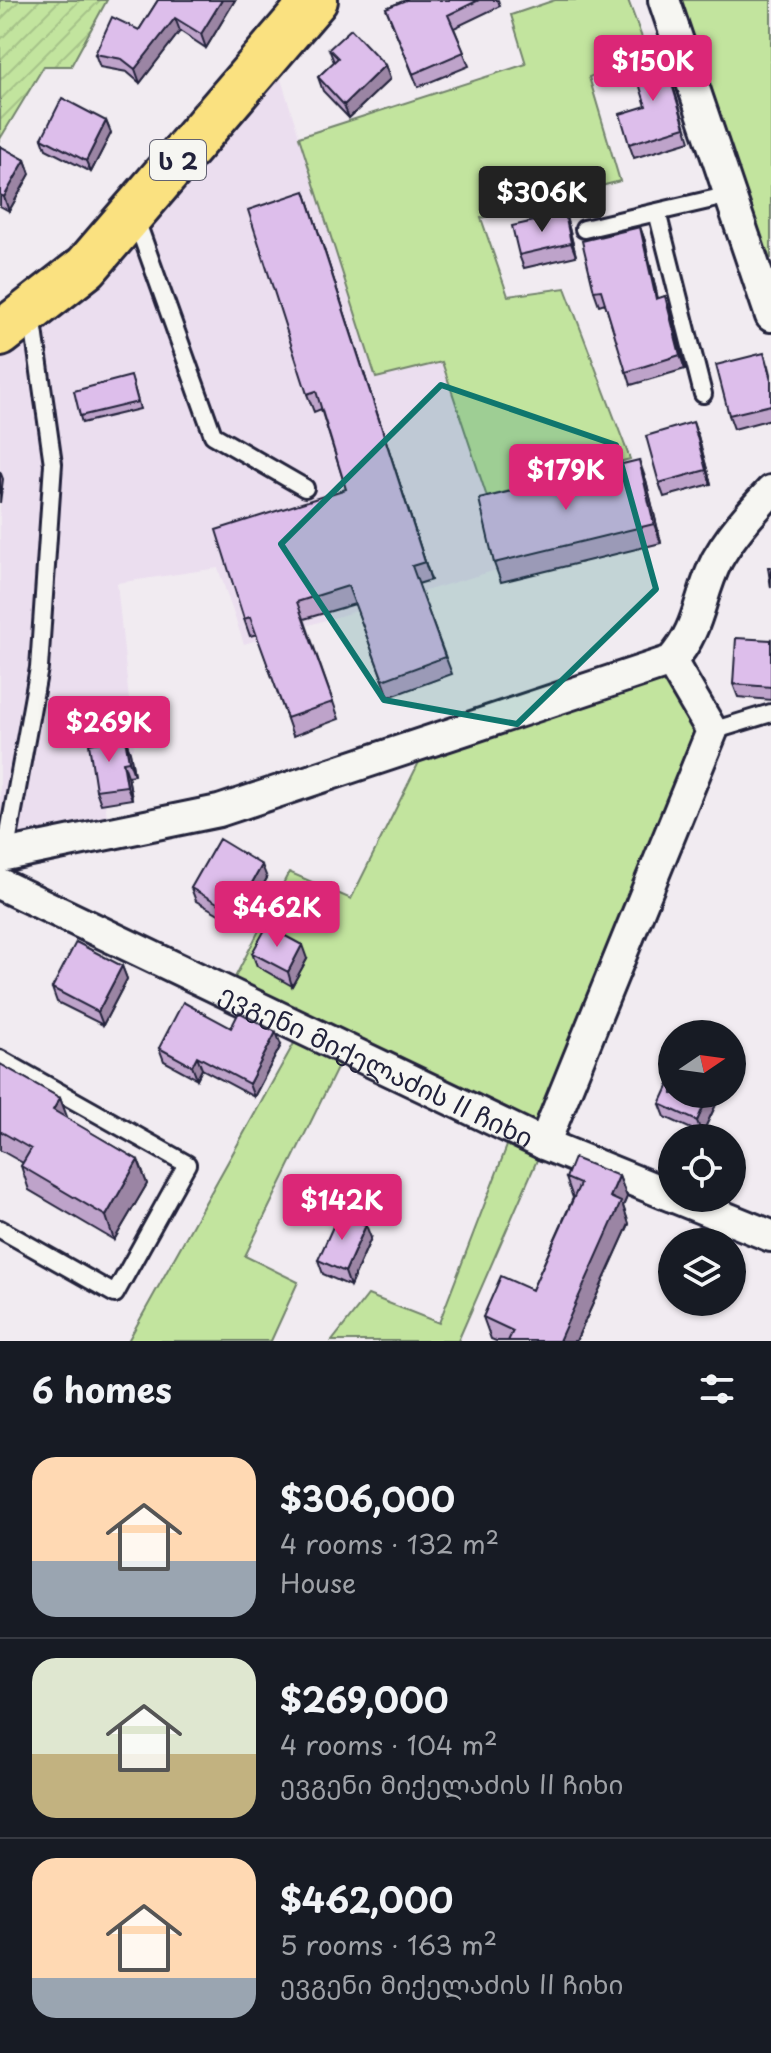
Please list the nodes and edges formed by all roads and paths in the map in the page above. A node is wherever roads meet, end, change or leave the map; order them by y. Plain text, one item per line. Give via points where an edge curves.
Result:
1 (315, 0) edge
2 (664, 0) edge
3 (730, 195) junction
4 (133, 212) junction
5 (657, 212) junction
6 (584, 229) dead end
7 (762, 266) edge
8 (771, 316) edge
9 (16, 322) edge
10 (703, 394) dead end
11 (305, 488) dead end
12 (771, 491) edge
13 (671, 661) junction
14 (771, 713) edge
15 (712, 731) junction
16 (2, 865) edge
17 (0, 1059) edge
18 (544, 1144) junction
19 (658, 1190) edge
20 (712, 1212) edge
21 (0, 1229) edge
22 (771, 1236) edge

1 - 4 highway, ს 2
2 - 3 street
3 - 5 lane
3 - 7 street
4 - 9 highway, ს 2 via 86,267
4 - 11 lane via 213,435
5 - 6 lane
5 - 10 lane
7 - 8 street
9 - 16 lane via 53,464 39,668
12 - 13 street via 717,560 689,642
13 - 15 street
13 - 16 street via 219,811
14 - 15 lane
15 - 18 street
16 - 18 street, ევგენი მიქელაძის II ჩიხი
17 - 21 lane via 187,1164 115,1294
18 - 19 street, ევგენი მიქელაძის II ჩიხი
20 - 22 street, ევგენი მიქელაძის II ჩიხი

